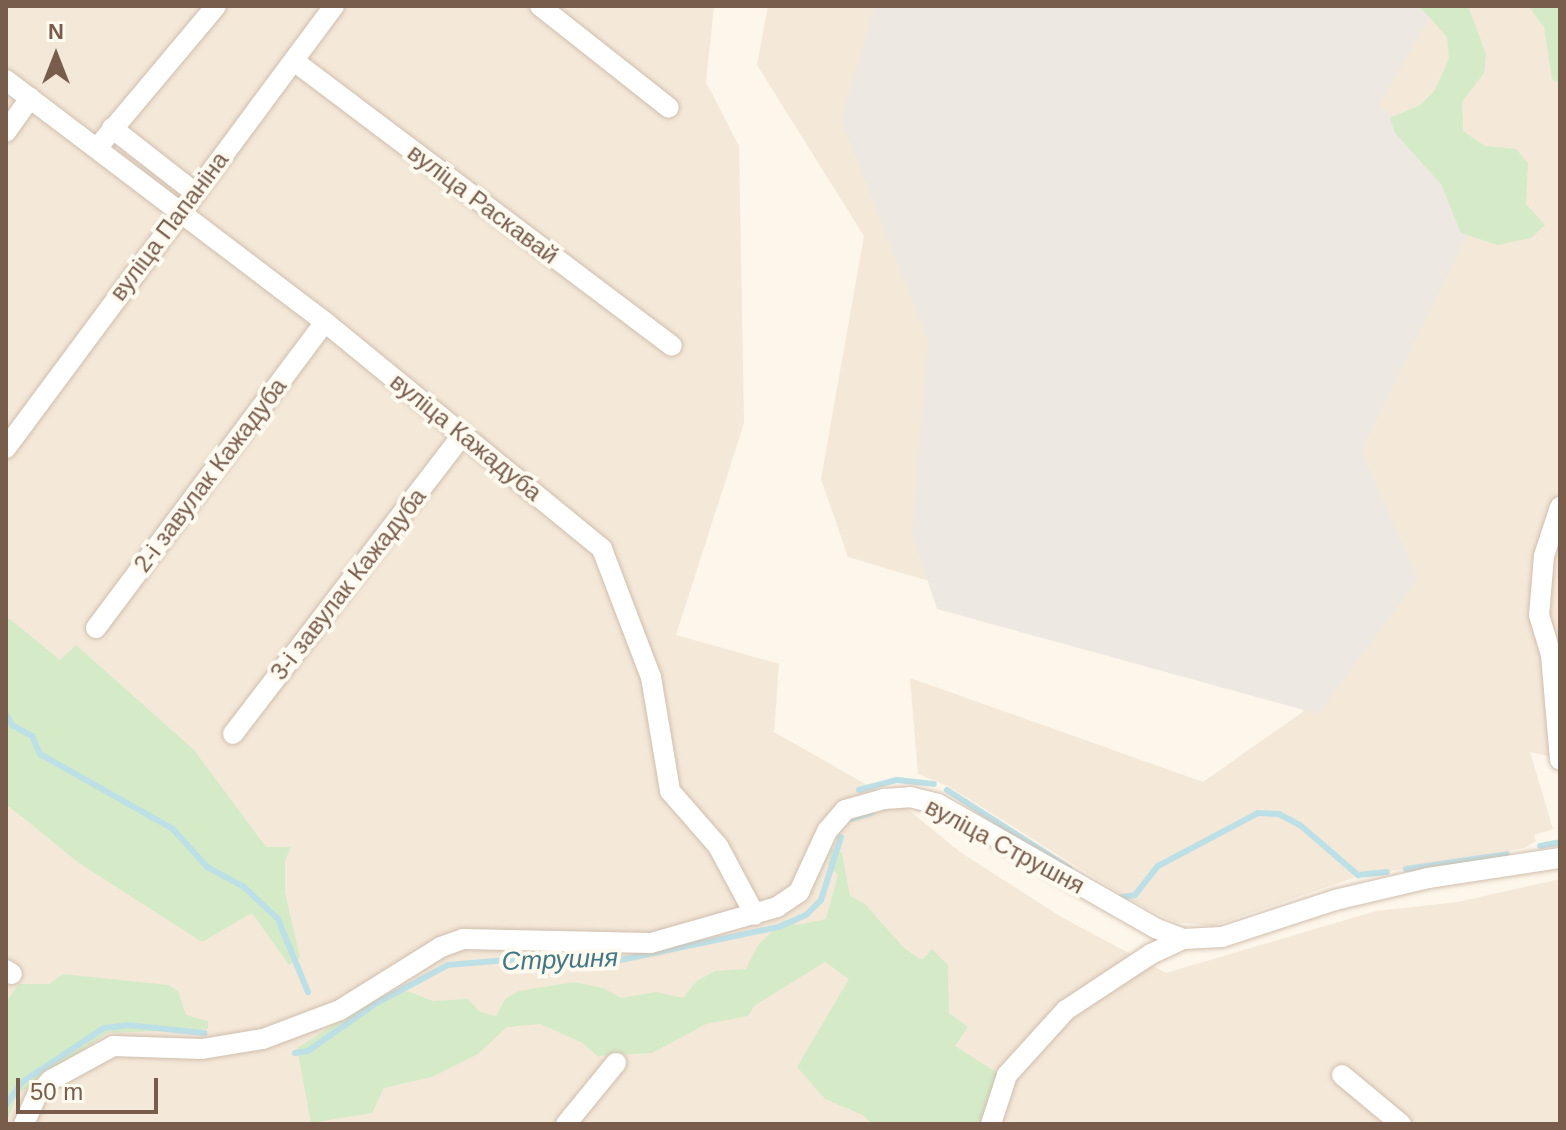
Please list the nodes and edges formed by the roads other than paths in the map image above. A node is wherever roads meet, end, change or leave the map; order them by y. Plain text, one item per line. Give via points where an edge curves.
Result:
1 (216, 6) edge
2 (334, 6) edge
3 (540, 6) edge
4 (294, 61) junction
5 (6, 80) edge
6 (30, 98) junction
7 (669, 108) dead end
8 (112, 128) junction
9 (6, 132) edge
10 (97, 148) junction
11 (193, 191) junction
12 (178, 211) junction
13 (325, 322) junction
14 (672, 346) dead end
15 (463, 434) junction
16 (6, 448) edge
17 (1560, 507) edge
18 (96, 628) dead end
19 (233, 734) dead end
20 (1560, 760) edge
21 (1560, 858) edge
22 (755, 915) junction
23 (1183, 939) junction
24 (616, 1063) dead end
25 (1342, 1075) dead end
26 (24, 1124) edge
27 (566, 1124) edge
28 (991, 1124) edge
29 (1401, 1124) edge

1 - 8 street
2 - 4 street, вуліца Папаніна
3 - 7 street
4 - 11 street, вуліца Папаніна
4 - 14 street, вуліца Раскавай
5 - 6 street, вуліца Кажадуба
6 - 9 street
6 - 10 street, вуліца Кажадуба
8 - 10 street
8 - 11 street
10 - 12 street, вуліца Кажадуба
11 - 12 street, вуліца Папаніна
12 - 13 street, вуліца Кажадуба
12 - 16 street, вуліца Папаніна
13 - 15 street, вуліца Кажадуба
13 - 18 street, 2-і завулак Кажадуба
15 - 19 street, 3-і завулак Кажадуба
15 - 22 street, вуліца Кажадуба via 602,549 651,677 670,791 718,846
17 - 20 street via 1544,556 1539,615 1551,655
21 - 23 street, вуліца Струшня via 1428,878 1335,900 1222,937
22 - 23 street, вуліца Струшня via 799,892 827,831 845,810 910,797 938,804
22 - 26 street, вуліца Струшня via 651,943 463,939 441,947 340,1010 263,1039 231,1048 137,1043 100,1051 51,1080 28,1109
23 - 28 street via 1066,1010 1007,1075
24 - 27 street
25 - 29 street

